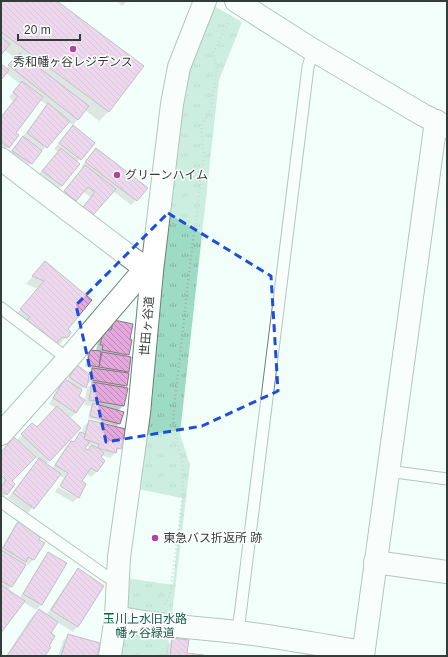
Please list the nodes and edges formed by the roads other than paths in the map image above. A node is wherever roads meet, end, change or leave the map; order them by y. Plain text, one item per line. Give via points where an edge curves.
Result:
1 (205, 1) edge
2 (237, 2) edge
3 (261, 8) edge
4 (312, 50) junction
5 (441, 124) edge
6 (4, 167) edge
7 (152, 271) junction
8 (1, 308) edge
9 (68, 359) junction
10 (3, 428) edge
11 (388, 471) junction
12 (447, 480) edge
13 (1, 502) edge
14 (375, 562) junction
15 (447, 572) edge
16 (117, 582) junction
17 (116, 617) junction
18 (238, 632) junction
19 (363, 654) edge
20 (110, 656) edge

1 - 7 street, 世田ヶ谷道 via 179,67 174,89
2 - 3 street
3 - 4 street
4 - 5 street
4 - 18 lane
5 - 11 street
6 - 7 street
7 - 9 street via 139,276
7 - 16 street, 世田ヶ谷道 via 139,413
8 - 9 lane
9 - 10 street
11 - 12 lane
11 - 14 street
13 - 16 lane
14 - 15 street
14 - 19 street
16 - 17 street, 世田ヶ谷道
17 - 18 street via 132,621
17 - 20 street, 世田ヶ谷道
18 - 19 street

